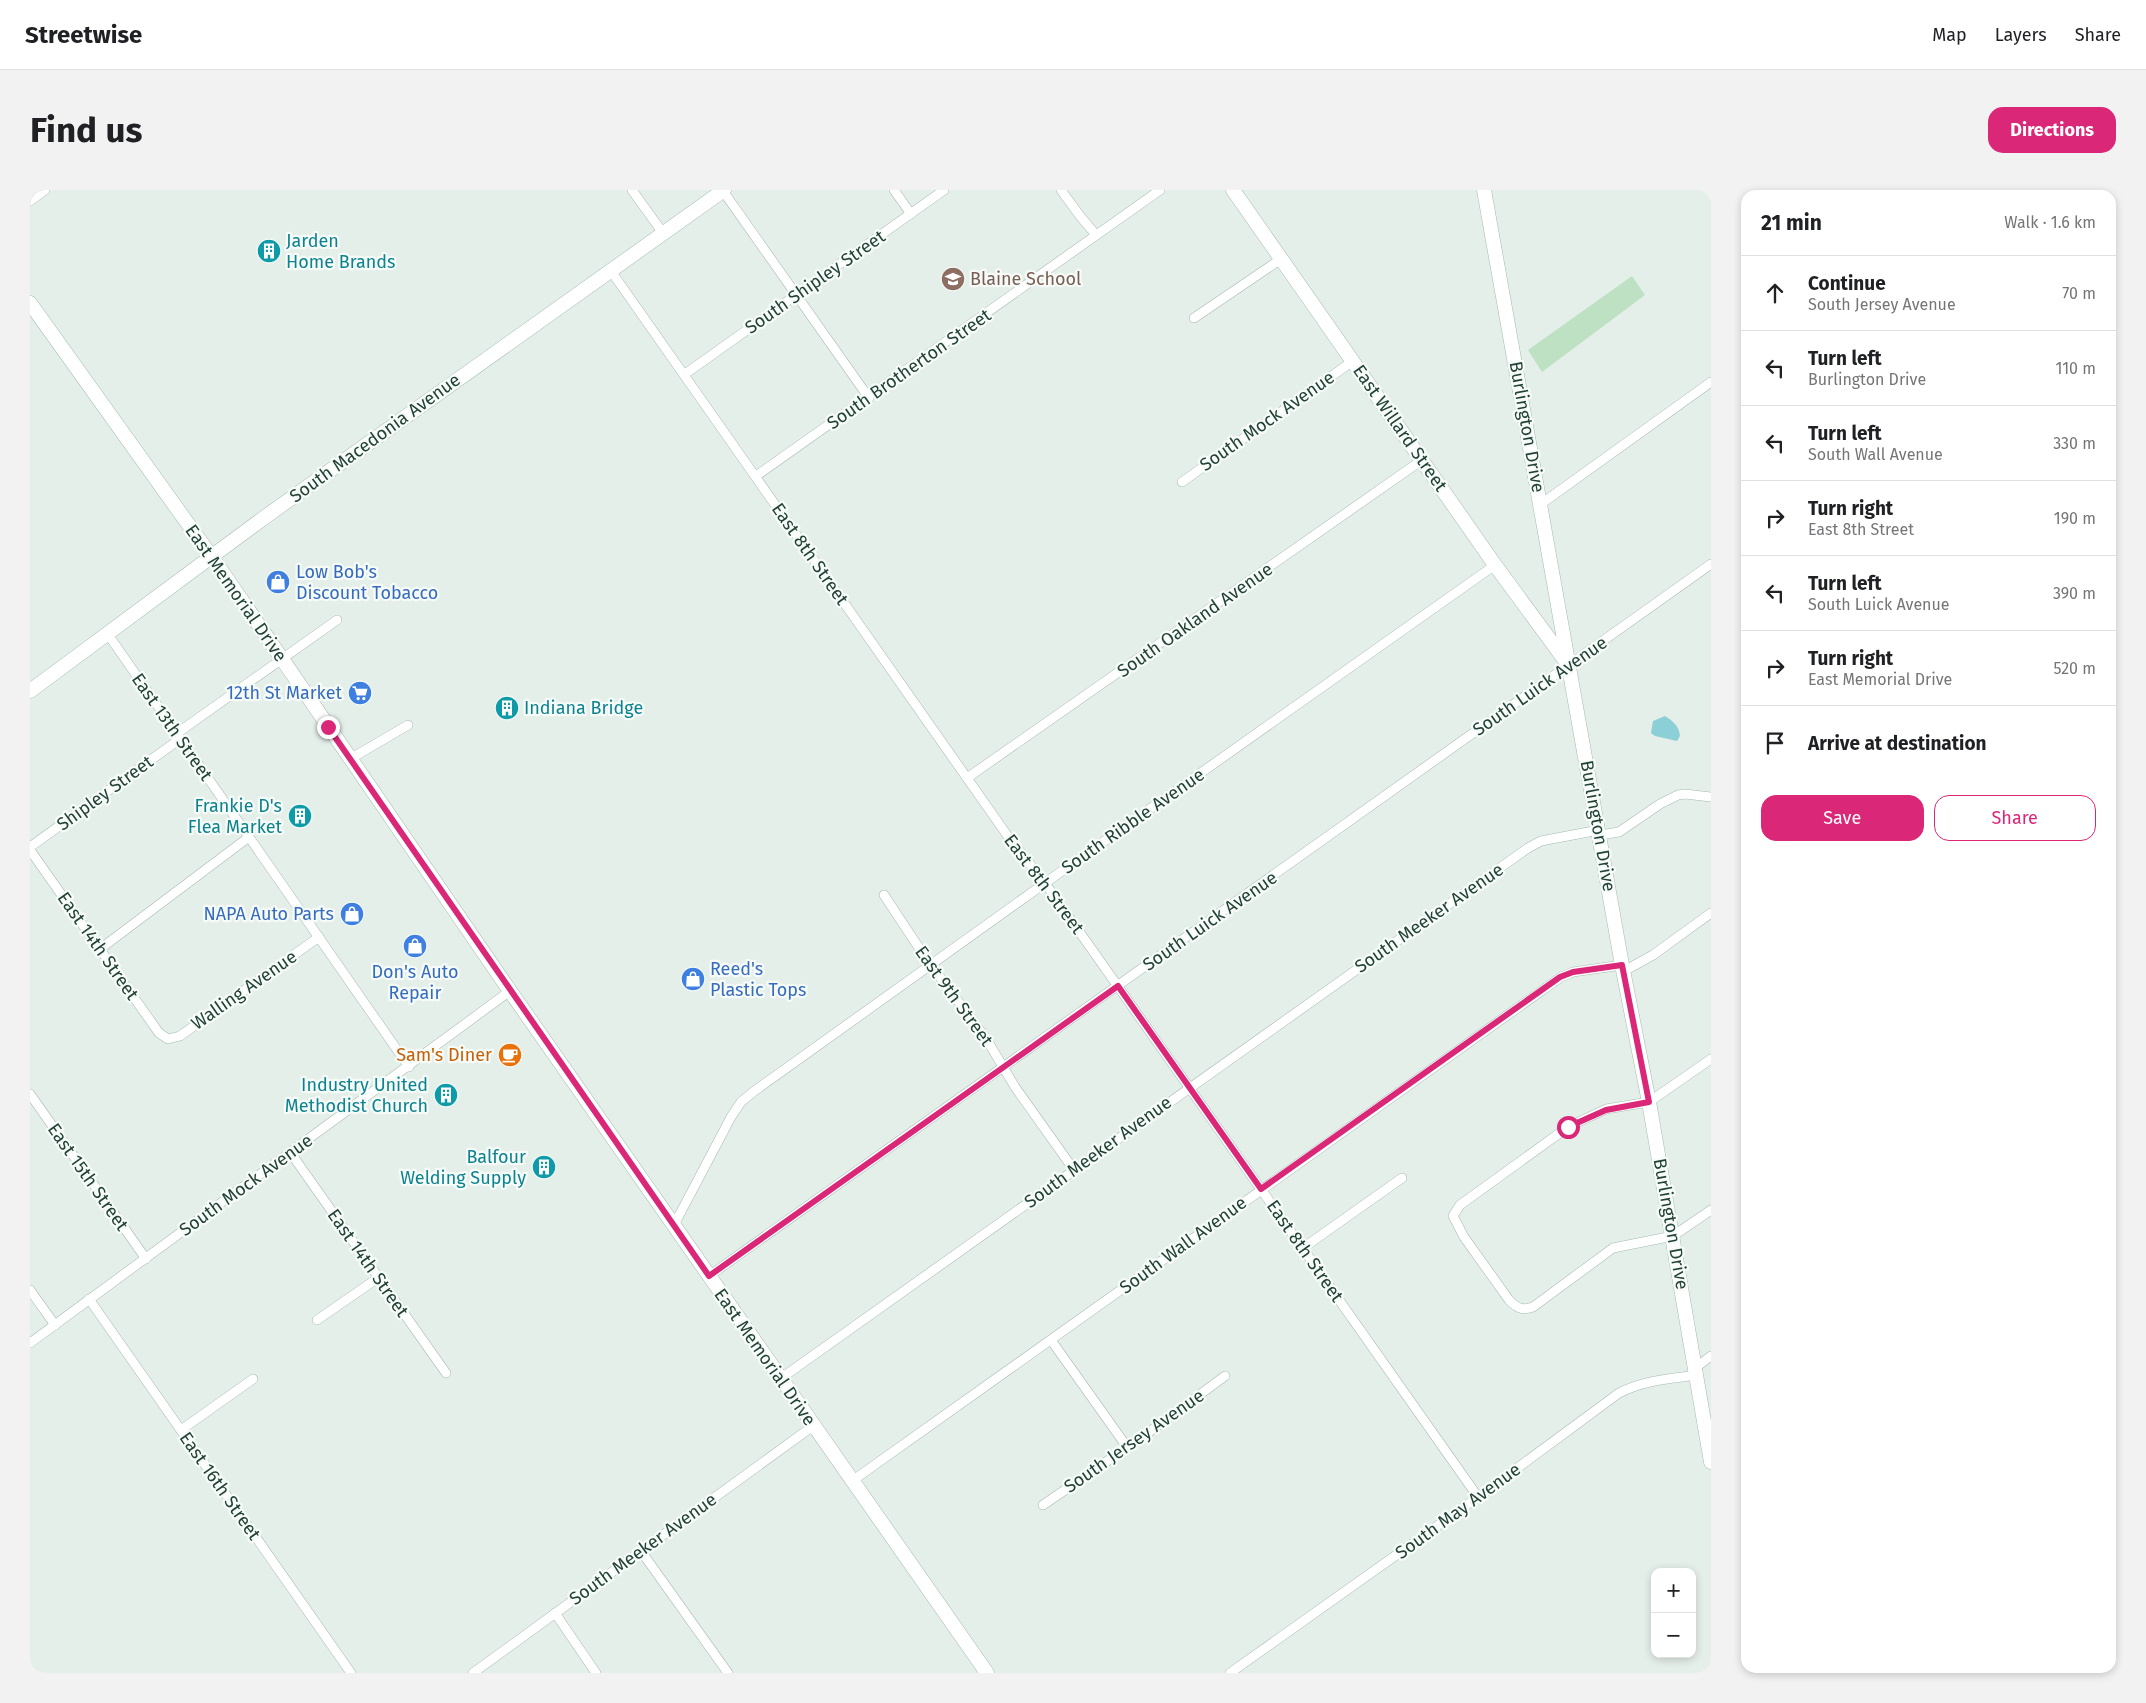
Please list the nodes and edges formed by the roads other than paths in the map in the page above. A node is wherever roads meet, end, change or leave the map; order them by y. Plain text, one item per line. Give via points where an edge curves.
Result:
1 (45, 190) edge
2 (632, 190) edge
3 (724, 190) edge
4 (894, 190) edge
5 (944, 190) edge
6 (1061, 190) edge
7 (1160, 190) edge
8 (1233, 190) edge
9 (1484, 190) edge
10 (30, 201) edge
11 (911, 214) junction
12 (662, 234) junction
13 (1096, 235) junction
14 (1281, 259) junction
15 (611, 271) junction
16 (796, 295) junction
17 (30, 303) edge
18 (1194, 318) dead end
19 (1353, 361) junction
20 (685, 374) junction
21 (1711, 382) edge
22 (869, 398) junction
23 (1422, 460) junction
24 (756, 476) junction
25 (1182, 482) dead end
26 (1541, 504) junction
27 (211, 556) junction
28 (1711, 564) edge
29 (1496, 565) junction
30 (338, 620) dead end
31 (107, 633) junction
32 (283, 659) junction
33 (1569, 665) junction
34 (30, 691) edge
35 (408, 724) dead end
36 (178, 736) junction
37 (350, 760) junction
38 (967, 778) junction
39 (1711, 796) edge
40 (1600, 833) junction
41 (249, 837) junction
42 (30, 849) edge
43 (1045, 883) junction
44 (884, 896) dead end
45 (1711, 914) edge
46 (319, 938) junction
47 (100, 950) junction
48 (931, 965) junction
49 (1623, 968) junction
50 (1118, 986) junction
51 (510, 991) junction
52 (168, 1039) joint
53 (1711, 1059) edge
54 (1004, 1066) junction
55 (409, 1067) junction
56 (1189, 1087) junction
57 (30, 1094) edge
58 (1649, 1102) junction
59 (290, 1152) junction
60 (1074, 1170) junction
61 (1402, 1178) dead end
62 (1261, 1189) junction
63 (1711, 1210) edge
64 (674, 1225) junction
65 (1673, 1236) junction
66 (1303, 1248) junction
67 (146, 1259) junction
68 (709, 1276) junction
69 (378, 1278) junction
70 (30, 1290) edge
71 (90, 1299) junction
72 (317, 1320) dead end
73 (55, 1325) junction
74 (1051, 1340) junction
75 (30, 1343) edge
76 (1711, 1356) edge
77 (1696, 1371) junction
78 (446, 1373) dead end
79 (1225, 1376) dead end
80 (253, 1379) dead end
81 (780, 1379) junction
82 (813, 1426) junction
83 (181, 1430) junction
84 (1127, 1447) junction
85 (1711, 1462) edge
86 (852, 1481) junction
87 (1478, 1497) junction
88 (1043, 1505) dead end
89 (641, 1551) junction
90 (555, 1613) junction
91 (351, 1673) edge
92 (473, 1673) edge
93 (596, 1673) edge
94 (728, 1673) edge
95 (987, 1673) edge
96 (1230, 1673) edge

1 - 10 street
2 - 12 street
3 - 12 street, South Macedonia Avenue
3 - 16 street
4 - 11 street
5 - 11 street, South Shipley Street
6 - 13 street
7 - 13 street, South Brotherton Street
8 - 14 street, East Willard Street
9 - 26 street, Burlington Drive
11 - 16 street, South Shipley Street
12 - 15 street, South Macedonia Avenue
13 - 22 street, South Brotherton Street
14 - 18 street
14 - 19 street, East Willard Street
15 - 20 street, East 8th Street
15 - 27 street, South Macedonia Avenue
16 - 20 street, South Shipley Street
16 - 22 street
17 - 27 street, East Memorial Drive
19 - 23 street, East Willard Street
19 - 25 street, South Mock Avenue
20 - 24 street, East 8th Street
21 - 26 street
22 - 24 street, South Brotherton Street
23 - 29 street, East Willard Street
23 - 38 street, South Oakland Avenue
24 - 38 street, East 8th Street
26 - 33 street, Burlington Drive
27 - 31 street, South Macedonia Avenue
27 - 32 street, East Memorial Drive
28 - 33 street, South Luick Avenue
29 - 33 street, East Willard Street
29 - 43 street, South Ribble Avenue
30 - 32 street, Shipley Street
31 - 34 street, South Macedonia Avenue
31 - 36 street, East 13th Street
32 - 36 street, Shipley Street
32 - 37 street, East Memorial Drive
33 - 40 street, Burlington Drive
33 - 50 street, South Luick Avenue
35 - 37 street
36 - 41 street, East 13th Street
36 - 42 street, Shipley Street
37 - 51 street, East Memorial Drive
38 - 43 street, East 8th Street
39 - 40 street, South Meeker Avenue via 1678,796 1660,804 1619,832
40 - 49 street, Burlington Drive
40 - 56 street, South Meeker Avenue via 1536,843
41 - 46 street, East 13th Street
41 - 47 street
42 - 47 street, East 14th Street
43 - 48 street, South Ribble Avenue
43 - 50 street, East 8th Street
44 - 48 street, East 9th Street
45 - 49 street, South Wall Avenue via 1653,955
46 - 52 street, Walling Avenue via 180,1036
46 - 55 street, East 13th Street
47 - 52 street, East 14th Street via 159,1033
48 - 54 street, East 9th Street
48 - 64 street, South Ribble Avenue via 741,1102
49 - 58 street, Burlington Drive
49 - 62 street, South Wall Avenue via 1573,972 1560,977
50 - 54 street, South Luick Avenue
50 - 56 street, East 8th Street
51 - 55 street, South Mock Avenue
51 - 64 street, East Memorial Drive
53 - 58 street
54 - 60 street, East 9th Street via 1015,1087
54 - 68 street, South Luick Avenue
55 - 59 street, South Mock Avenue
56 - 60 street, South Meeker Avenue
56 - 62 street, East 8th Street
57 - 67 street, East 15th Street
58 - 65 street, Burlington Drive
58 - 65 street via 1606,1110 1568,1127 1460,1205 1454,1219 1509,1300 1523,1309 1533,1307 1613,1248
59 - 67 street, South Mock Avenue
59 - 69 street, East 14th Street
60 - 81 street, South Meeker Avenue
61 - 66 street
62 - 66 street, East 8th Street
62 - 74 street, South Wall Avenue
63 - 65 street
64 - 68 street, East Memorial Drive
65 - 77 street, Burlington Drive
66 - 87 street, East 8th Street
67 - 71 street, South Mock Avenue
68 - 81 street, East Memorial Drive
69 - 72 street
69 - 78 street, East 14th Street
70 - 73 street
71 - 73 street, South Mock Avenue
71 - 83 street, East 16th Street
73 - 75 street, South Mock Avenue
74 - 84 street
74 - 86 street, South Wall Avenue
76 - 77 street, South May Avenue
77 - 85 street, Burlington Drive
77 - 87 street, South May Avenue via 1636,1385 1619,1394
79 - 84 street, South Jersey Avenue
80 - 83 street
81 - 82 street, East Memorial Drive
82 - 86 street, East Memorial Drive
82 - 89 street, South Meeker Avenue
83 - 91 street, East 16th Street
84 - 88 street, South Jersey Avenue
86 - 95 street, East Memorial Drive
87 - 96 street, South May Avenue
89 - 90 street, South Meeker Avenue
89 - 94 street
90 - 92 street, South Meeker Avenue
90 - 93 street

